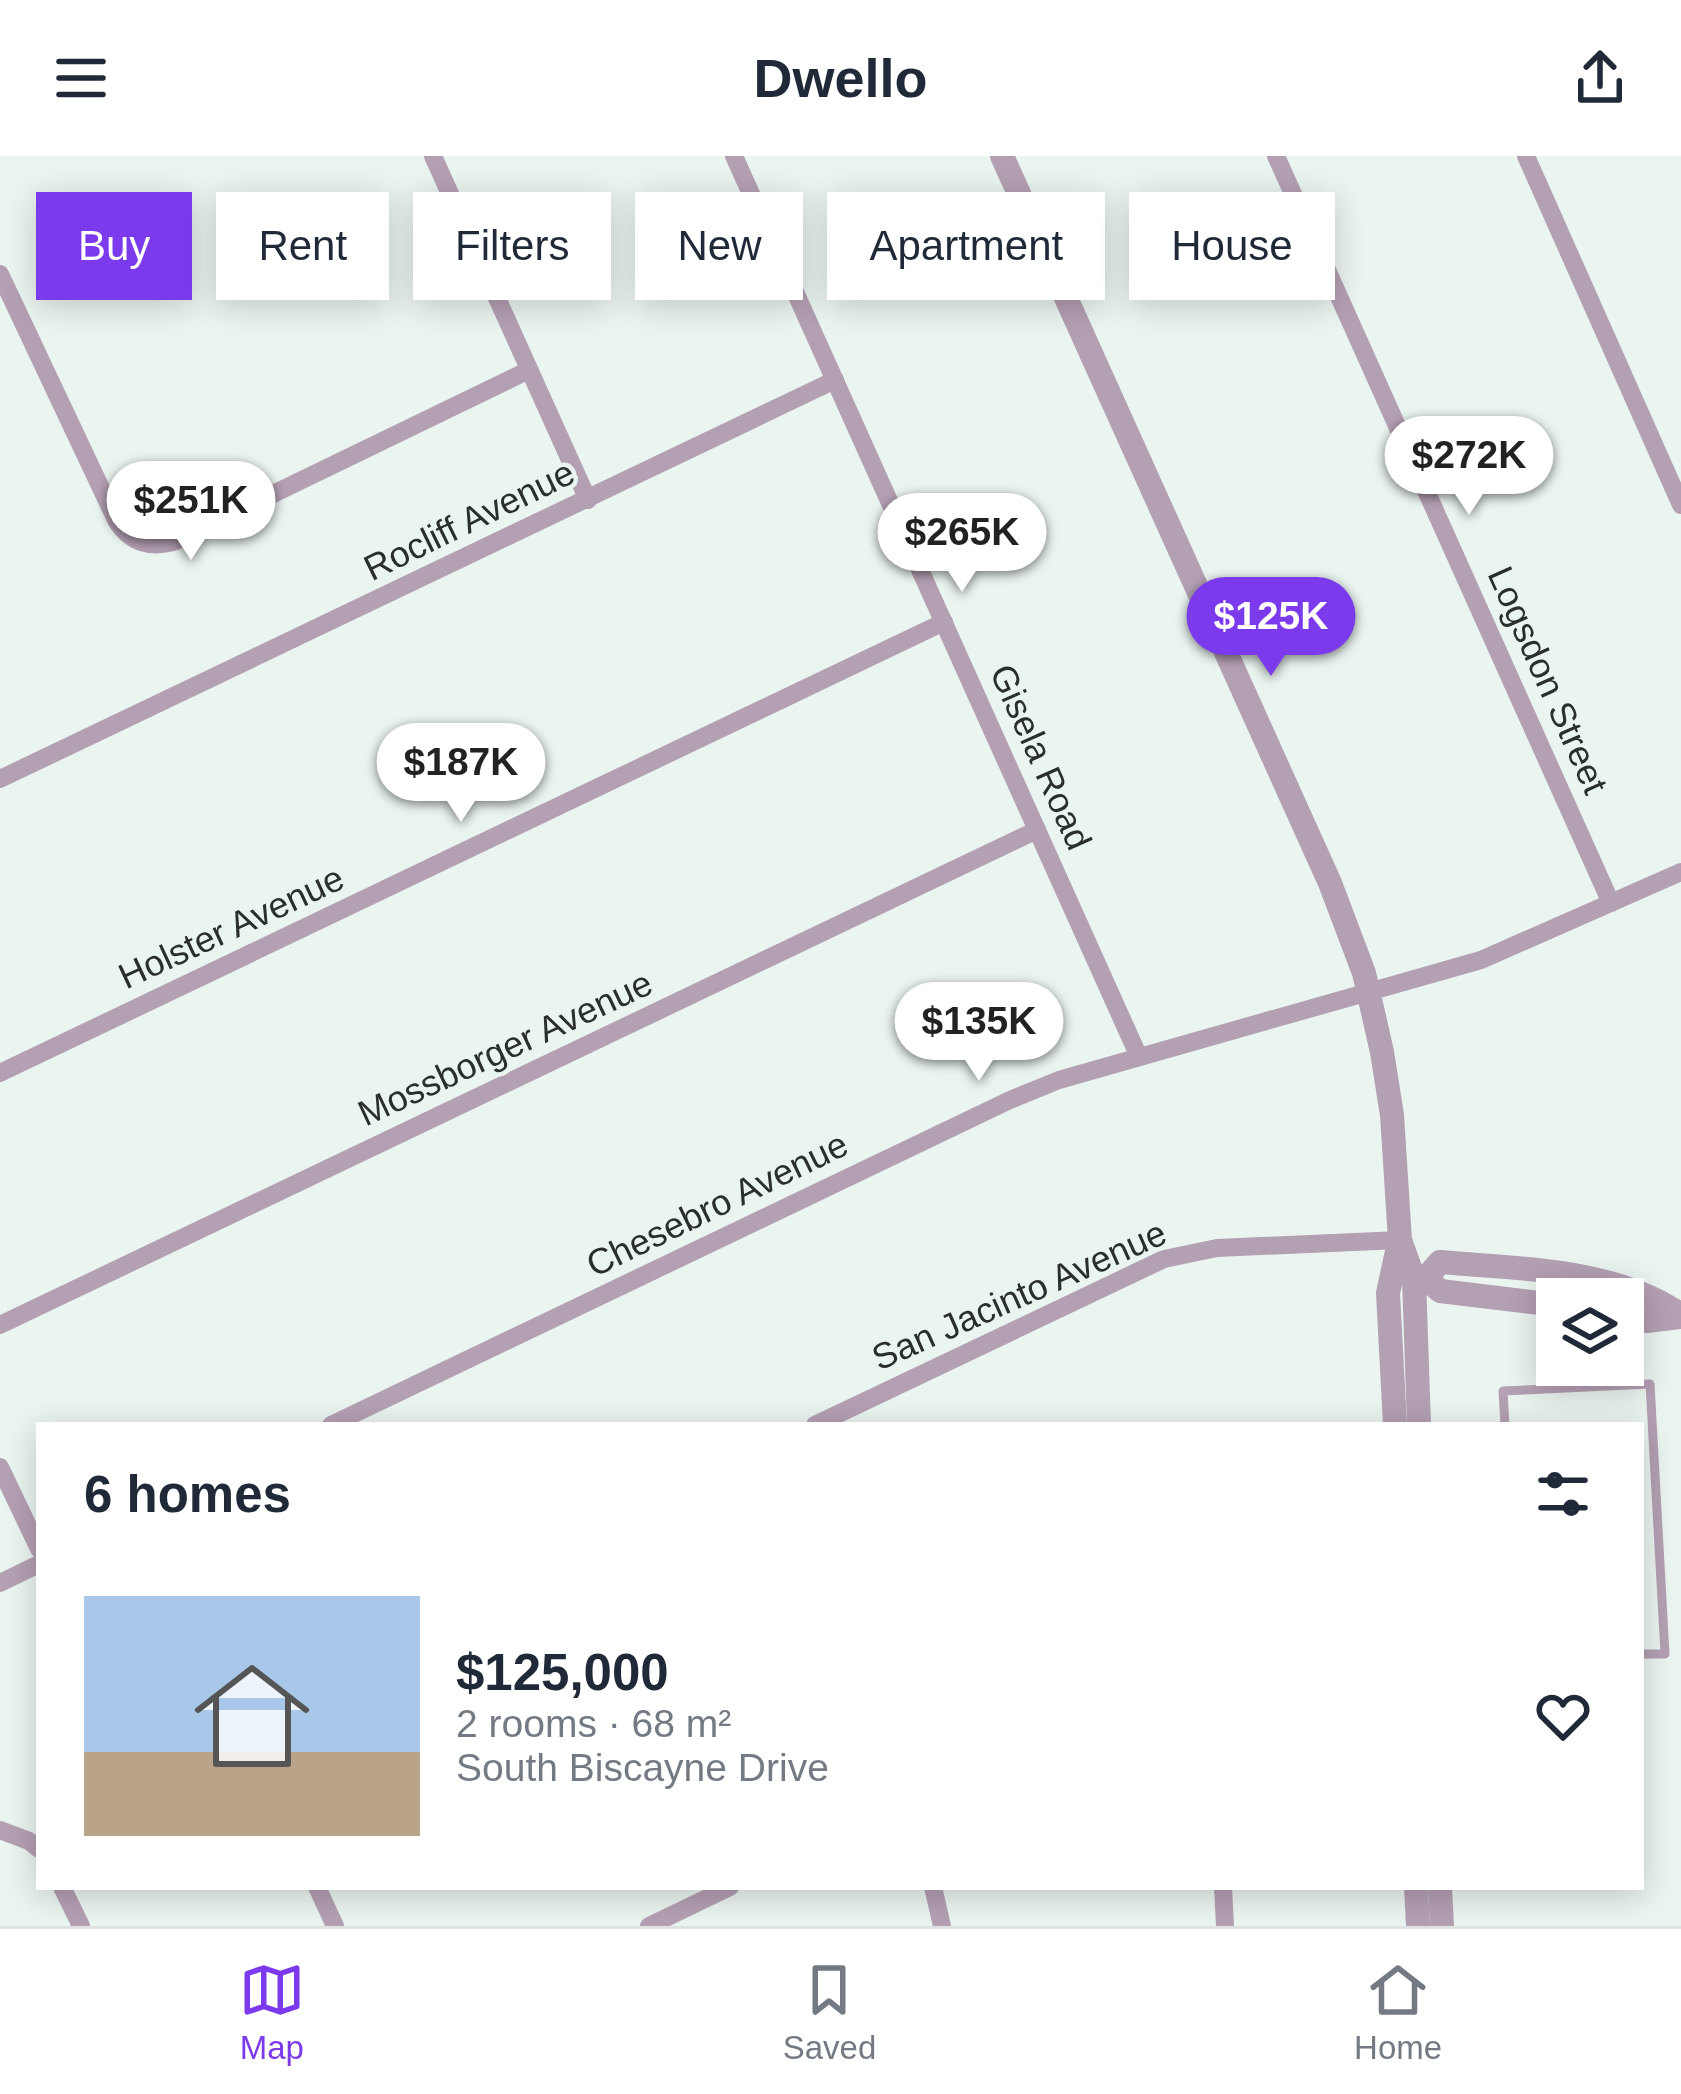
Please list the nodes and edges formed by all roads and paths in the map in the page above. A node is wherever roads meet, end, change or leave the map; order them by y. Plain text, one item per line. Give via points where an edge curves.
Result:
1 (433, 156) edge
2 (734, 156) edge
3 (1002, 156) edge
4 (1276, 156) edge
5 (1526, 156) edge
6 (0, 274) edge
7 (529, 370) junction
8 (835, 380) junction
9 (588, 500) junction
10 (1681, 505) edge
11 (944, 622) junction
12 (0, 779) edge
13 (1037, 830) junction
14 (1681, 872) edge
15 (1611, 903) junction
16 (1370, 993) junction
17 (1138, 1058) junction
18 (0, 1073) edge
19 (1400, 1240) junction
20 (1410, 1279) junction
21 (1536, 1302) edge
22 (1681, 1316) edge
23 (1644, 1320) edge
24 (0, 1325) edge
25 (337, 1422) edge
26 (821, 1422) edge
27 (1395, 1422) edge
28 (1419, 1422) edge
29 (1505, 1422) edge
30 (0, 1467) edge
31 (36, 1544) edge
32 (36, 1565) edge
33 (0, 1583) edge
34 (1644, 1654) edge
35 (0, 1830) edge
36 (36, 1847) edge
37 (63, 1890) edge
38 (317, 1890) edge
39 (724, 1890) edge
40 (934, 1890) edge
41 (1223, 1890) edge
42 (1416, 1890) edge
43 (1440, 1890) edge
44 (81, 1926) edge
45 (334, 1926) edge
46 (649, 1926) edge
47 (942, 1926) edge
48 (1225, 1926) edge
49 (1418, 1926) edge
50 (1442, 1926) edge

1 - 7 street
2 - 8 street, Gisela Road
3 - 16 street via 1330,883
4 - 15 street, Logsdon Street
5 - 10 street
6 - 7 street via 116,520 149,544 176,541
7 - 9 street
8 - 9 street, Rocliff Avenue
8 - 11 street, Gisela Road
9 - 12 street, Rocliff Avenue
11 - 13 street, Gisela Road
11 - 18 street, Holster Avenue
13 - 17 street, Gisela Road
13 - 24 street, Mossborger Avenue
14 - 15 street, Chesebro Avenue
15 - 16 street, Chesebro Avenue via 1481,960
16 - 17 street, Chesebro Avenue
16 - 19 street via 1392,1115
17 - 25 street, Chesebro Avenue via 1010,1100
19 - 20 street
19 - 26 street, San Jacinto Avenue via 1217,1248 1164,1259
20 - 21 street via 1440,1291
20 - 22 street via 1440,1262 1543,1271 1613,1285
20 - 27 street via 1388,1293
20 - 28 street
22 - 23 street
29 - 34 lane via 1503,1391 1651,1384 1665,1654
30 - 31 street
32 - 33 street
35 - 36 street
37 - 44 street
38 - 45 street
39 - 46 street
40 - 47 street
41 - 48 street
42 - 49 street
43 - 50 street

